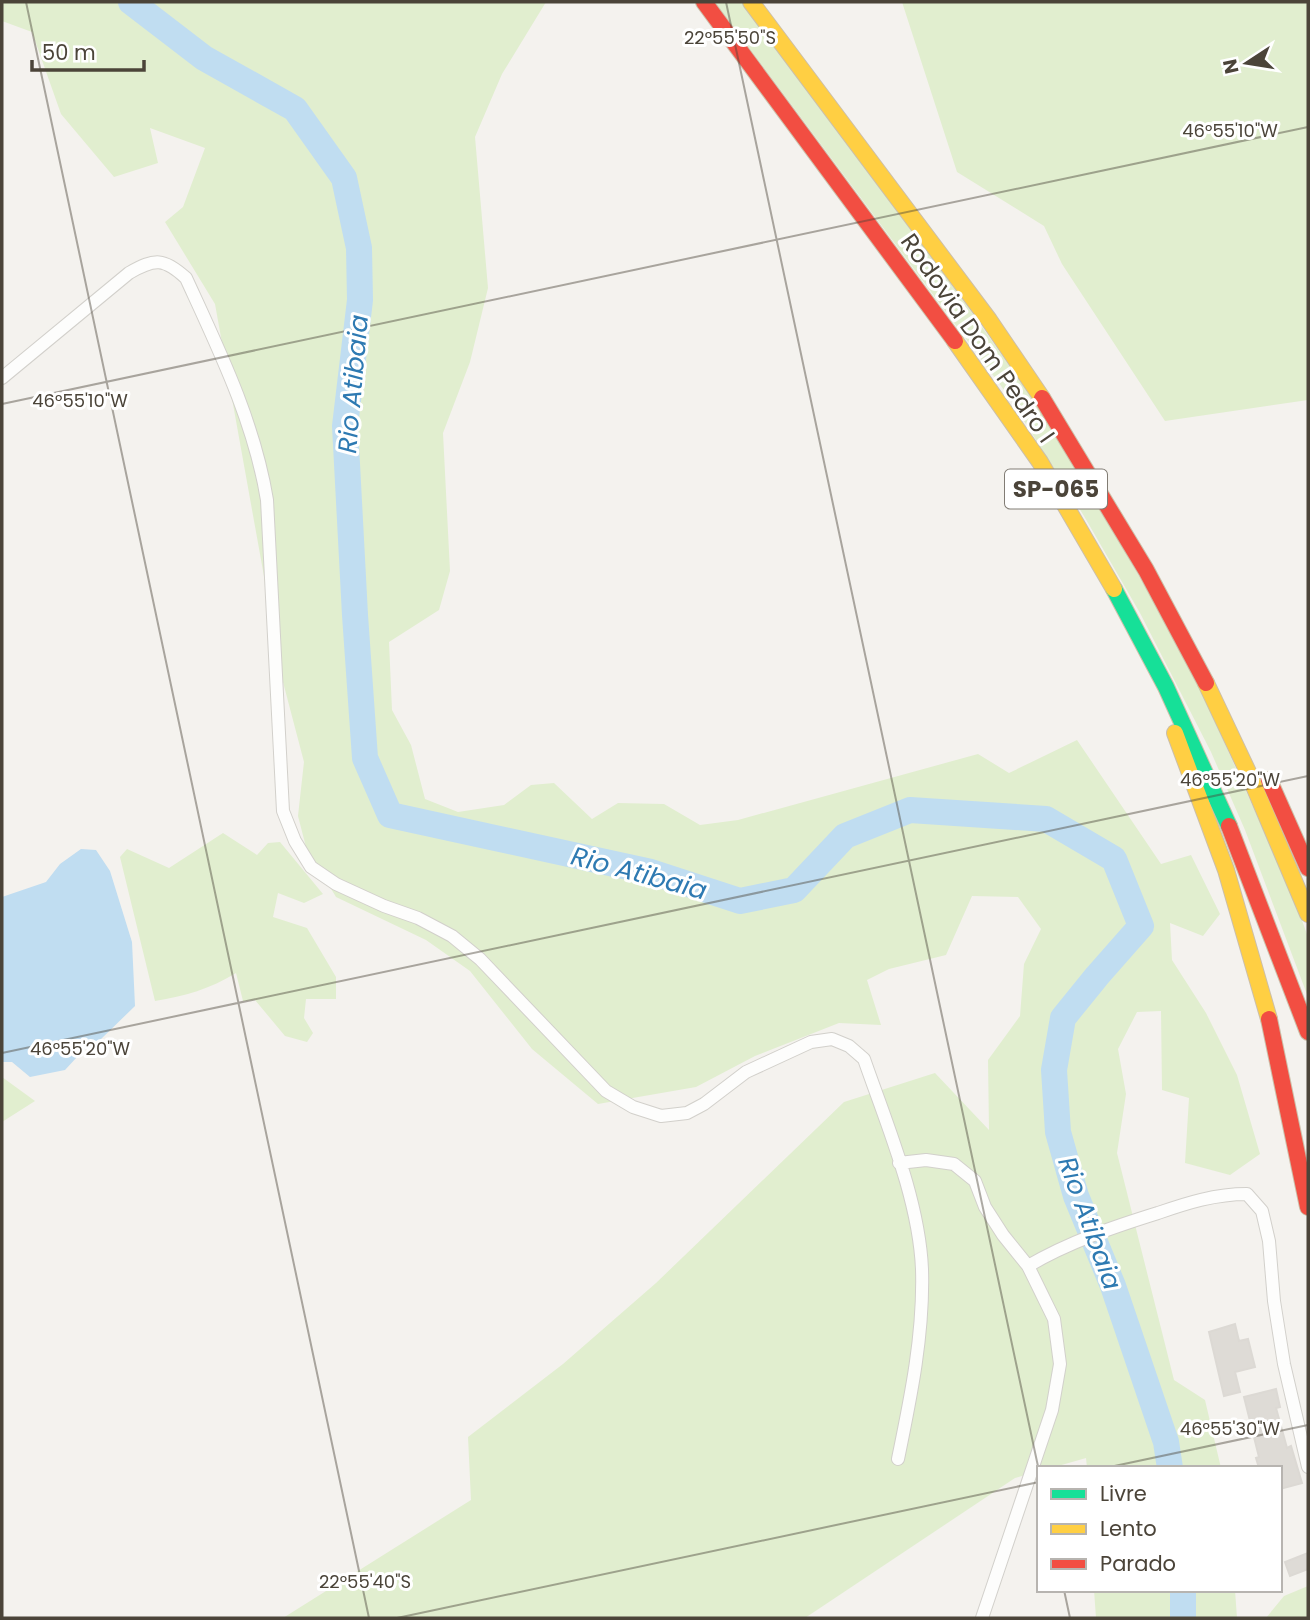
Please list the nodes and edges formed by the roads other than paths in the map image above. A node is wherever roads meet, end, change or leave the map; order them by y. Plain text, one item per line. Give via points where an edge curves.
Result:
1 (704, 2) edge
2 (751, 2) edge
3 (2, 378) edge
4 (1054, 415) junction
5 (1119, 598) junction
6 (1308, 868) edge
7 (1308, 914) edge
8 (1308, 1032) edge
9 (899, 1163) junction
10 (1308, 1207) edge
11 (1028, 1266) junction
12 (1303, 1423) edge
13 (898, 1459) dead end
14 (1308, 1466) edge
15 (982, 1618) edge

1 - 5 highway, Rodovia Dom Pedro I / SP-065 via 1010,419
2 - 4 highway, Rodovia Dom Pedro I / SP-065 via 1003,339
3 - 9 street via 130,273 148,262 170,263 187,278 248,418 261,465 268,514 283,811 311,867 335,884 452,936 480,959 606,1091 633,1107 661,1115 687,1112 746,1072 811,1042 832,1039 849,1046 864,1059
4 - 6 highway via 1175,596 1232,703
4 - 7 highway, Rodovia Dom Pedro I / SP-065 via 1122,524 1198,663 1257,786
5 - 8 highway, Rodovia Dom Pedro I / SP-065 via 1192,737
5 - 10 highway via 1235,893 1267,1009
9 - 11 street via 954,1164 975,1181 985,1207
9 - 13 street via 915,1218 922,1268 914,1382
11 - 12 street via 1126,1222 1222,1194 1247,1194 1262,1211 1284,1364
11 - 15 street via 1054,1319 1060,1364 1052,1410
12 - 14 street

